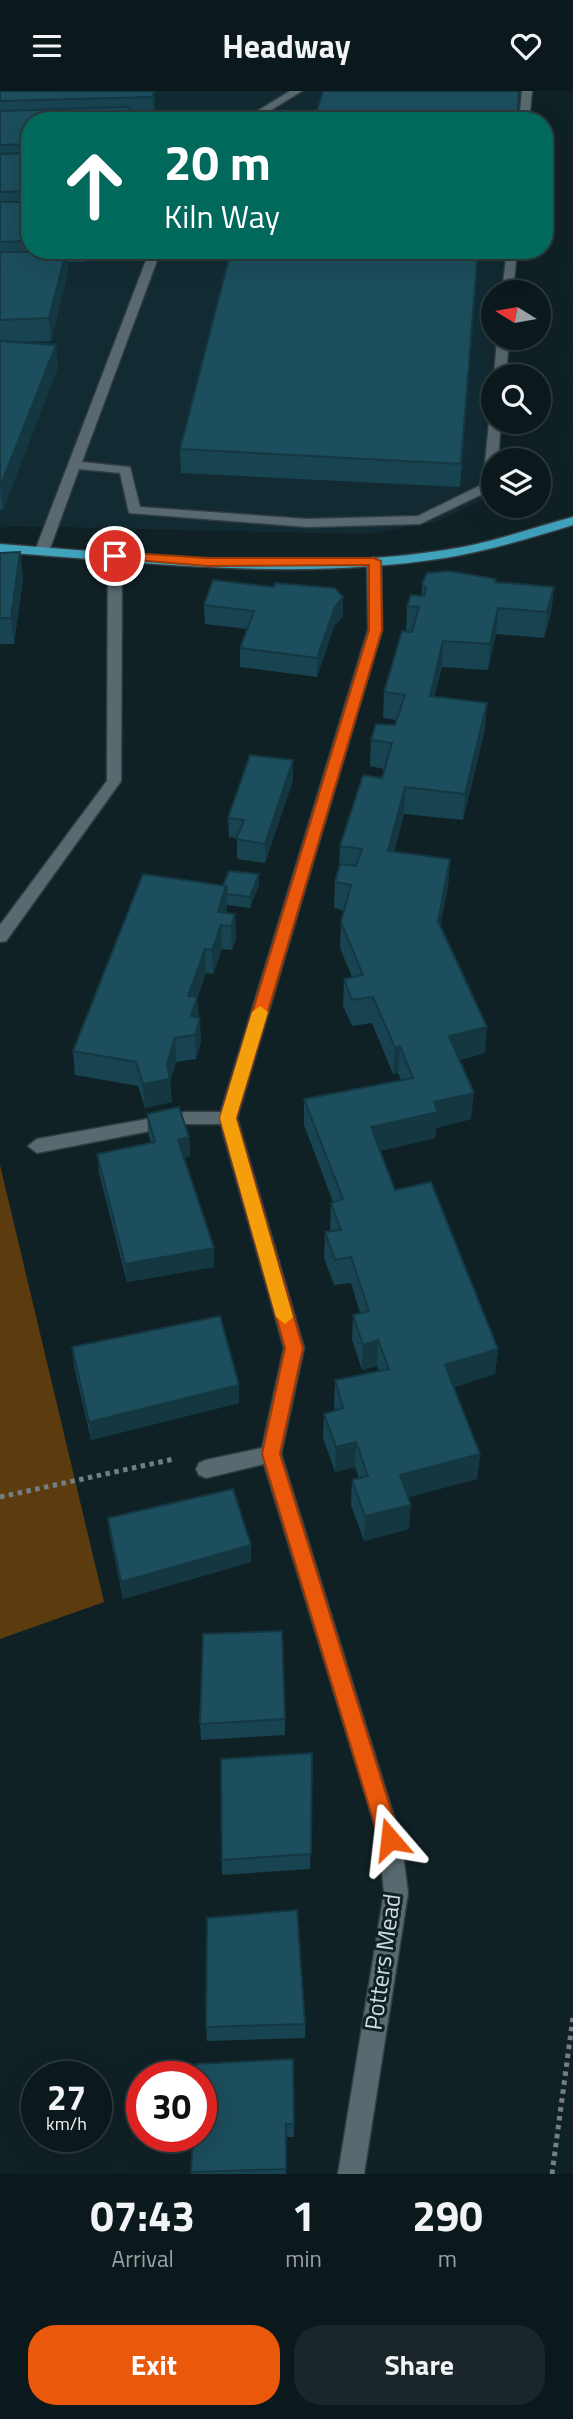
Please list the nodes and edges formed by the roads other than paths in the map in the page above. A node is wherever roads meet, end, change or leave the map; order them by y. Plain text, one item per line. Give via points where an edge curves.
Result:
1 (297, 91) edge
2 (527, 91) edge
3 (261, 112) edge
4 (525, 112) edge
5 (153, 259) edge
6 (511, 259) edge
7 (509, 280) edge
8 (494, 434) edge
9 (74, 465) junction
10 (573, 521) edge
11 (0, 548) edge
12 (42, 551) junction
13 (115, 556) junction
14 (374, 561) junction
15 (0, 937) edge
16 (228, 1118) junction
17 (37, 1146) dead end
18 (271, 1454) junction
19 (206, 1469) road end
20 (351, 2174) edge

1 - 3 street
2 - 4 street
5 - 9 street
6 - 7 street
8 - 9 street via 489,486 420,520 307,523 134,510 126,470
9 - 12 street
10 - 14 main road via 489,546
11 - 12 main road
12 - 13 main road
13 - 14 main road via 208,562
13 - 15 street via 114,781
14 - 16 street via 375,630
16 - 17 street via 186,1118
16 - 18 street via 294,1348
18 - 19 street
18 - 20 street, Potters Mead via 390,1839 396,1893

